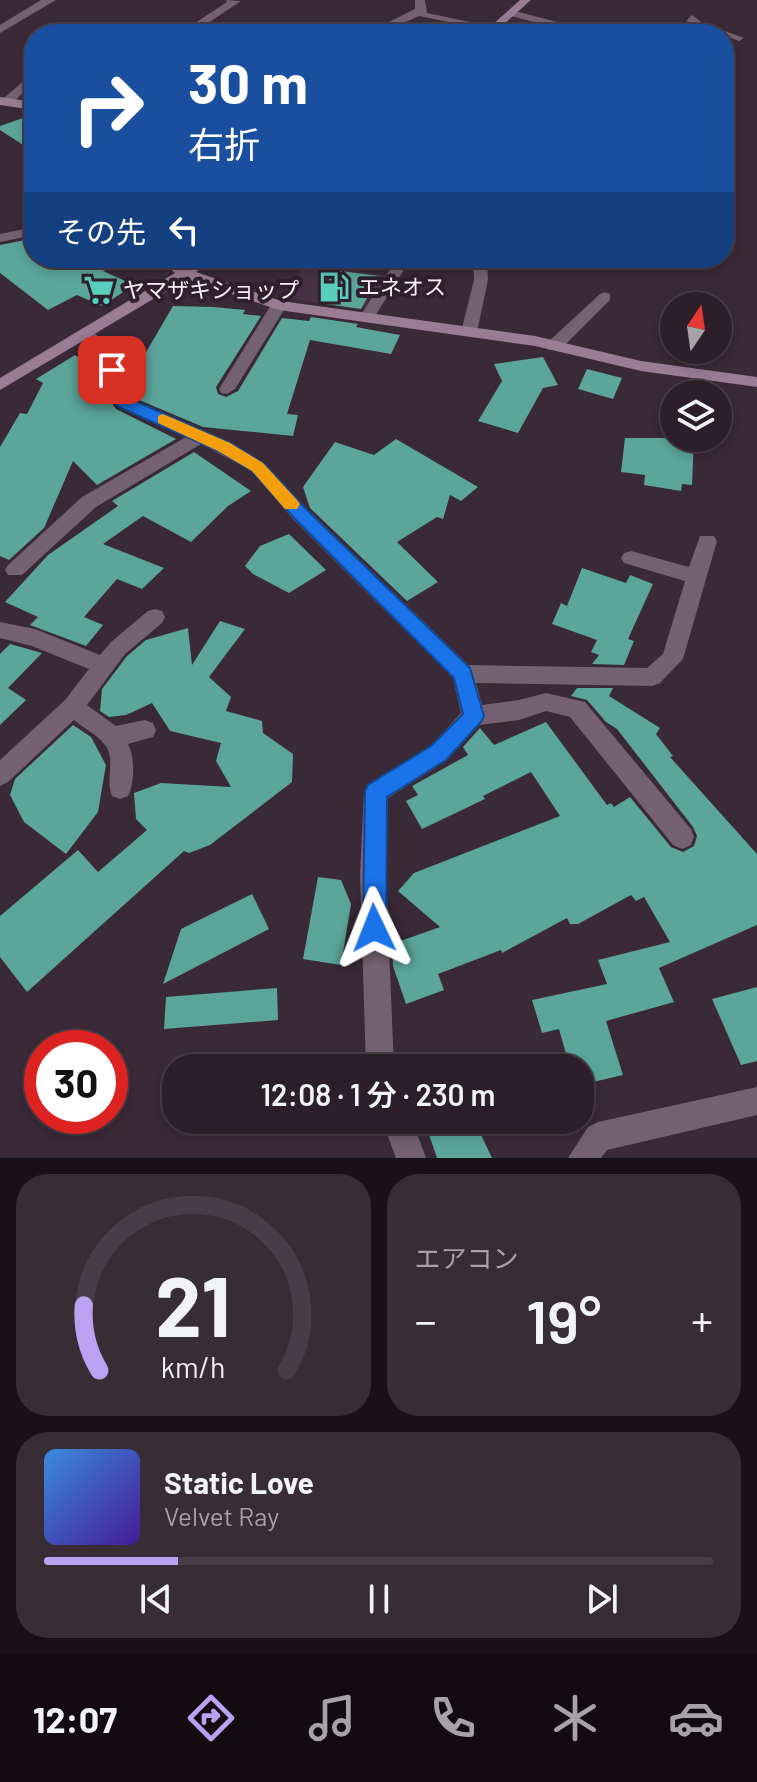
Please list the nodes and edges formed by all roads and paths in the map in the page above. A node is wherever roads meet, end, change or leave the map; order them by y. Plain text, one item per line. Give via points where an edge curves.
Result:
1 (51, 0) edge
2 (231, 0) edge
3 (526, 0) edge
4 (420, 5) edge
5 (511, 13) junction
6 (692, 18) dead end
7 (201, 24) edge
8 (387, 24) edge
9 (460, 24) edge
10 (499, 24) edge
11 (553, 24) edge
12 (697, 24) edge
13 (0, 30) edge
14 (734, 33) edge
15 (734, 40) edge
16 (24, 84) edge
17 (4, 102) edge
18 (24, 104) edge
19 (24, 233) edge
20 (0, 238) edge
21 (178, 268) edge
22 (192, 268) edge
23 (398, 268) edge
24 (480, 268) edge
25 (184, 273) junction
26 (605, 297) dead end
27 (279, 305) junction
28 (367, 318) junction
29 (469, 332) junction
30 (87, 334) junction
31 (554, 346) junction
32 (757, 382) edge
33 (0, 385) edge
34 (227, 389) dead end
35 (201, 436) junction
36 (707, 541) dead end
37 (631, 558) dead end
38 (15, 570) dead end
39 (696, 577) junction
40 (155, 617) dead end
41 (0, 630) edge
42 (104, 666) junction
43 (463, 674) junction
44 (73, 707) junction
45 (473, 716) junction
46 (145, 730) dead end
47 (113, 737) junction
48 (0, 775) edge
49 (120, 788) dead end
50 (682, 837) dead end
51 (379, 1054) edge
52 (757, 1101) edge
53 (402, 1134) edge
54 (411, 1158) edge
55 (583, 1158) edge

1 - 13 street
2 - 7 street via 236,1
3 - 5 street
4 - 8 street
4 - 9 street via 424,15
5 - 10 street
5 - 11 street
6 - 12 street
14 - 15 street via 744,35
16 - 17 street
17 - 18 street
19 - 20 street
21 - 25 street
22 - 25 street
23 - 28 street
24 - 29 street
25 - 27 street
25 - 30 street
26 - 31 street
27 - 28 street
27 - 34 street
28 - 29 street
29 - 31 street
30 - 33 street
30 - 35 street via 110,360 114,390 124,403
31 - 32 street via 641,366
35 - 38 street via 89,502
35 - 43 street via 258,467
36 - 39 street
37 - 39 street
39 - 43 street via 672,659 652,677
40 - 42 street
41 - 42 street
42 - 44 street
43 - 45 street
44 - 47 street
44 - 48 street
45 - 50 street via 546,702 577,709
45 - 51 street via 439,753 376,792 373,874
46 - 47 street
47 - 49 street via 121,753
52 - 55 street via 598,1137
53 - 54 street

